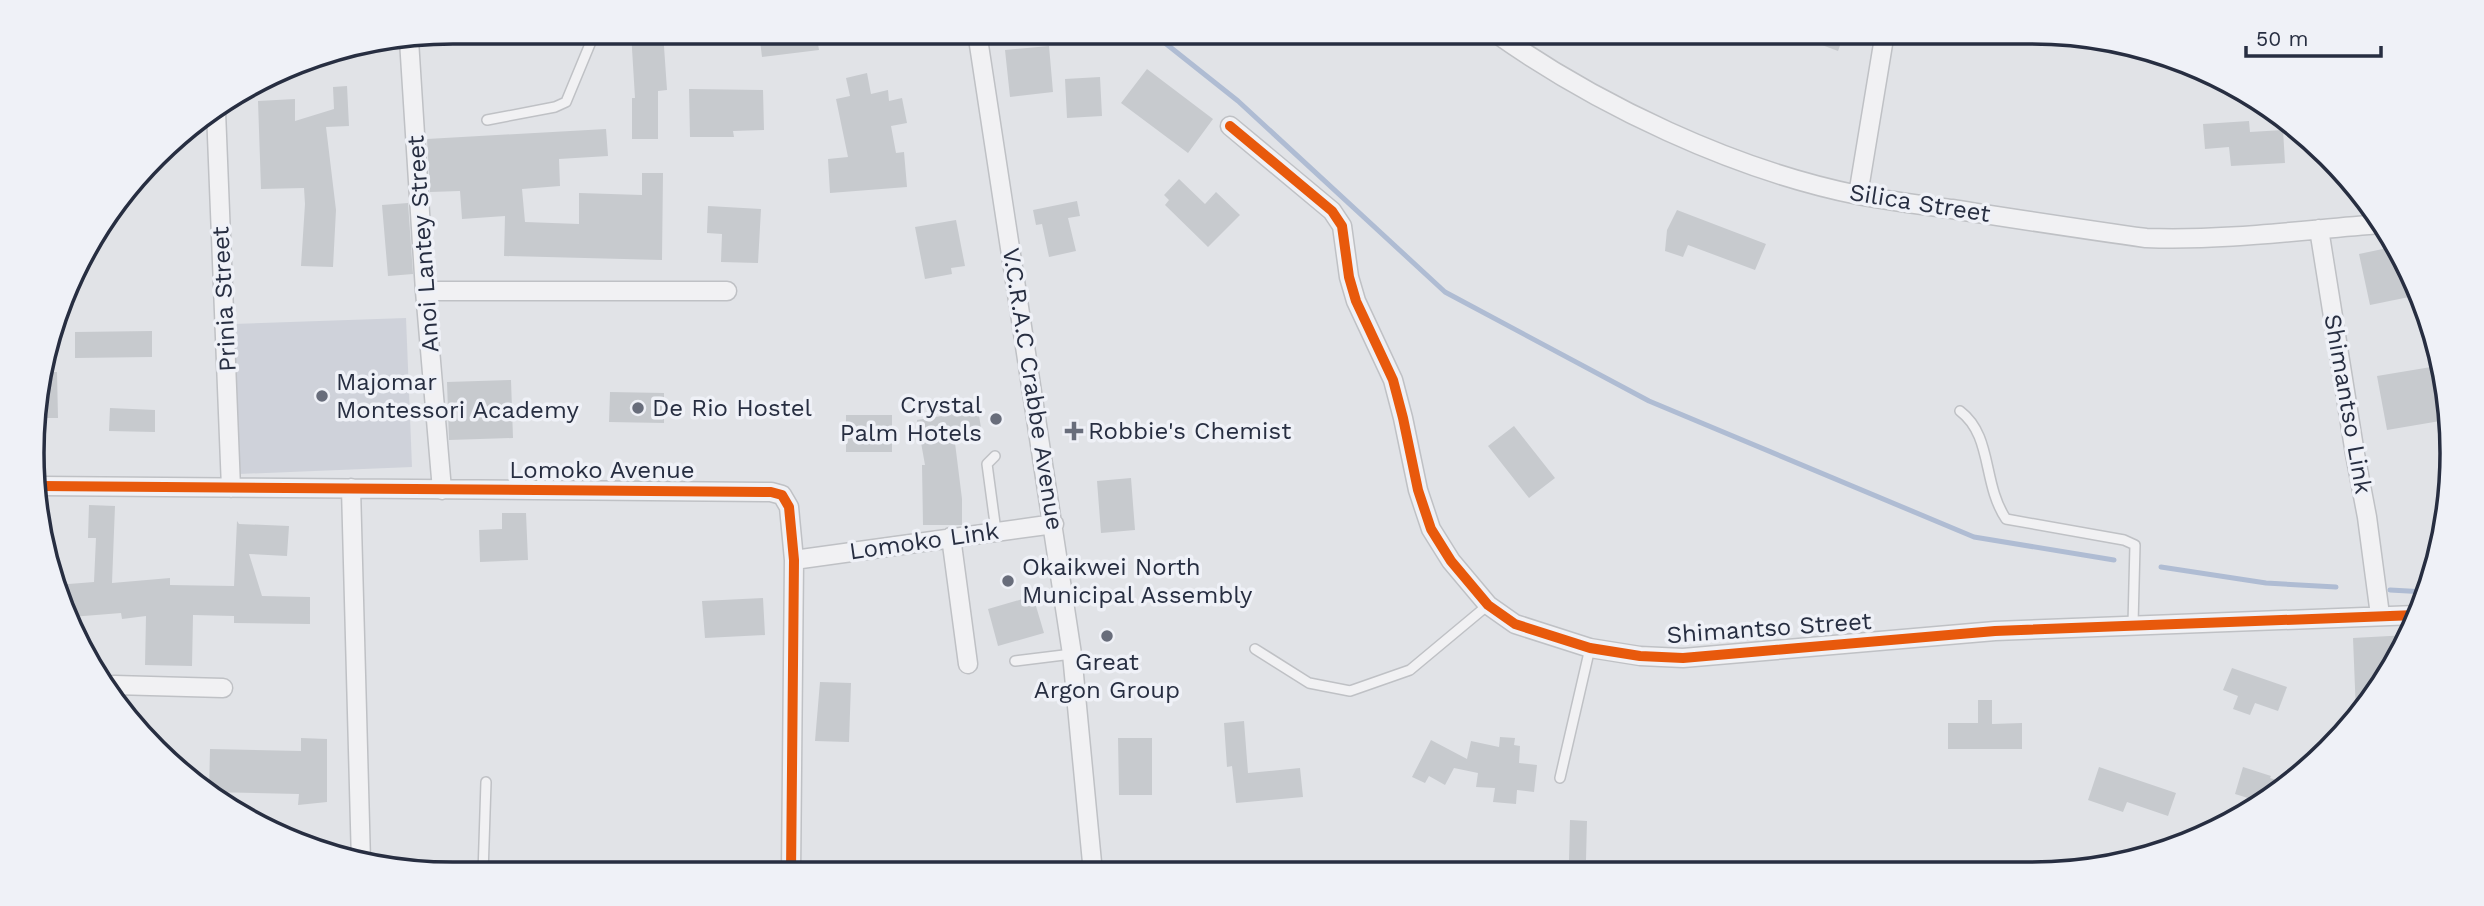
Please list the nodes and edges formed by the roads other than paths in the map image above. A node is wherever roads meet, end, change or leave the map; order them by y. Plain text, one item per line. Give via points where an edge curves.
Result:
1 (590, 44) edge
2 (979, 44) edge
3 (1512, 44) edge
4 (1883, 44) edge
5 (409, 46) edge
6 (216, 120) edge
7 (488, 120) dead end
8 (1230, 126) dead end
9 (1858, 195) junction
10 (2370, 225) edge
11 (2319, 229) junction
12 (425, 291) junction
13 (727, 291) dead end
14 (1960, 411) dead end
15 (995, 456) dead end
16 (45, 486) edge
17 (231, 488) junction
18 (351, 488) junction
19 (442, 490) junction
20 (1054, 524) junction
21 (996, 531) junction
22 (951, 537) junction
23 (794, 560) junction
24 (1488, 605) junction
25 (2380, 615) junction
26 (2407, 615) edge
27 (2133, 624) junction
28 (1590, 648) junction
29 (1255, 649) dead end
30 (1072, 654) junction
31 (1015, 661) dead end
32 (968, 664) dead end
33 (116, 685) edge
34 (223, 688) dead end
35 (1560, 778) dead end
36 (486, 782) dead end
37 (361, 851) edge
38 (483, 862) edge
39 (791, 862) edge
40 (1092, 862) edge

1 - 7 lane via 566,102
2 - 20 street, V.C.R.A.C Crabbe Avenue
3 - 9 street, Silica Street via 1652,123 1718,152
4 - 9 street
5 - 12 street, Anoi Lantey Street
6 - 17 street, Prinia Street
8 - 24 street, Shimantso Street via 1332,211 1342,226 1356,301 1393,380 1430,529
9 - 11 street, Silica Street via 2146,238 2248,237
10 - 11 street, Silica Street
11 - 25 street, Shimantso Link
12 - 13 street
12 - 19 street, Anoi Lantey Street
14 - 27 lane via 1981,435 1987,473 2006,519 2135,545
15 - 21 lane via 987,464
16 - 17 street, Lomoko Avenue
17 - 18 street, Lomoko Avenue
18 - 19 street, Lomoko Avenue
18 - 37 street
19 - 23 street, Lomoko Avenue via 771,492 782,495 789,507
20 - 21 street, Lomoko Link
20 - 30 street, V.C.R.A.C Crabbe Avenue
21 - 22 street, Lomoko Link
22 - 23 street, Lomoko Link
22 - 32 street
23 - 39 street, Lomoko Avenue
24 - 28 street, Shimantso Street via 1515,624
24 - 29 lane via 1410,670 1350,691 1309,683
25 - 26 street, Shimantso Street
25 - 27 street, Shimantso Street
27 - 28 street, Shimantso Street via 1683,658
28 - 35 lane
30 - 31 lane
30 - 40 street, V.C.R.A.C Crabbe Avenue
33 - 34 street
36 - 38 lane

